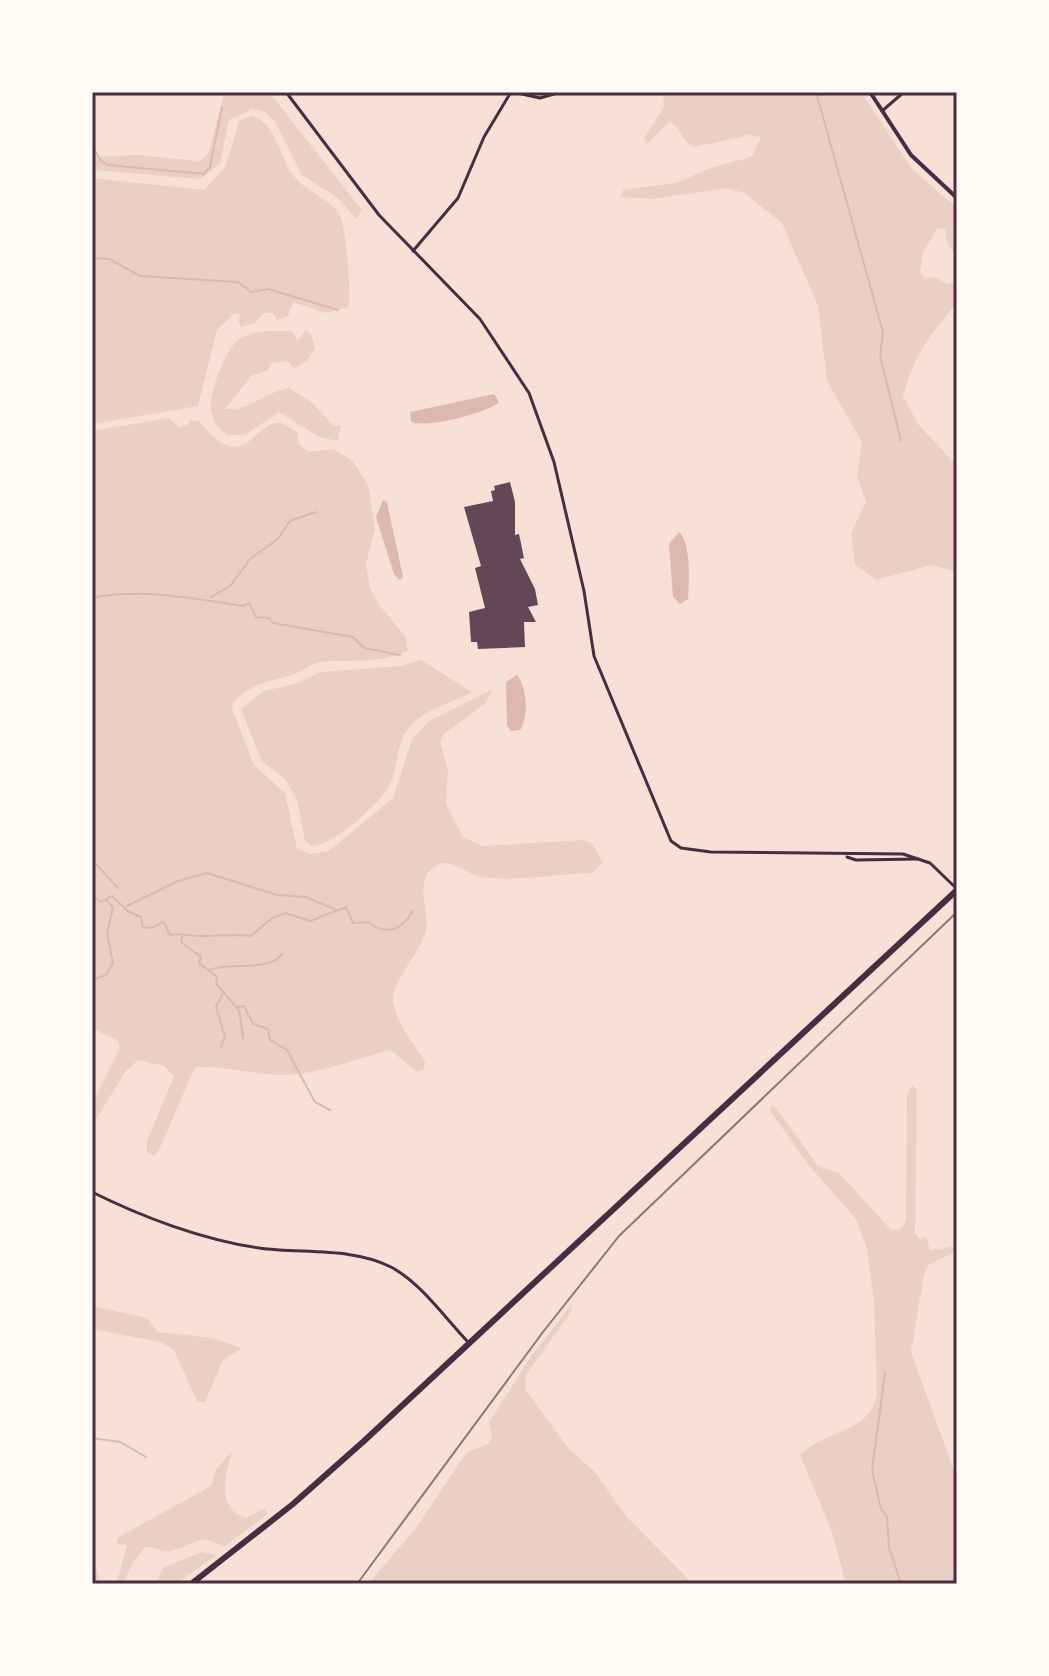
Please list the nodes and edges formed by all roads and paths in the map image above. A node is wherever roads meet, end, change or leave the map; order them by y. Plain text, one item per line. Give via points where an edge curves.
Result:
1 (286, 92) edge
2 (512, 92) edge
3 (561, 92) edge
4 (870, 92) edge
5 (904, 92) edge
6 (882, 111) junction
7 (957, 198) edge
8 (413, 251) junction
9 (843, 856) junction
10 (918, 859) junction
11 (957, 889) edge
12 (92, 1192) edge
13 (469, 1343) junction
14 (191, 1584) edge

1 - 8 street via 354,184
2 - 3 street via 540,98
2 - 8 street via 484,137 458,198
4 - 6 street
5 - 6 street
6 - 7 street via 916,161
8 - 9 street via 480,319 537,411 571,535 594,656 671,841 688,850
9 - 10 street
9 - 10 street via 866,852
10 - 11 street via 939,870
11 - 13 highway
12 - 13 street via 216,1238 383,1263 408,1278
13 - 14 highway via 293,1504

